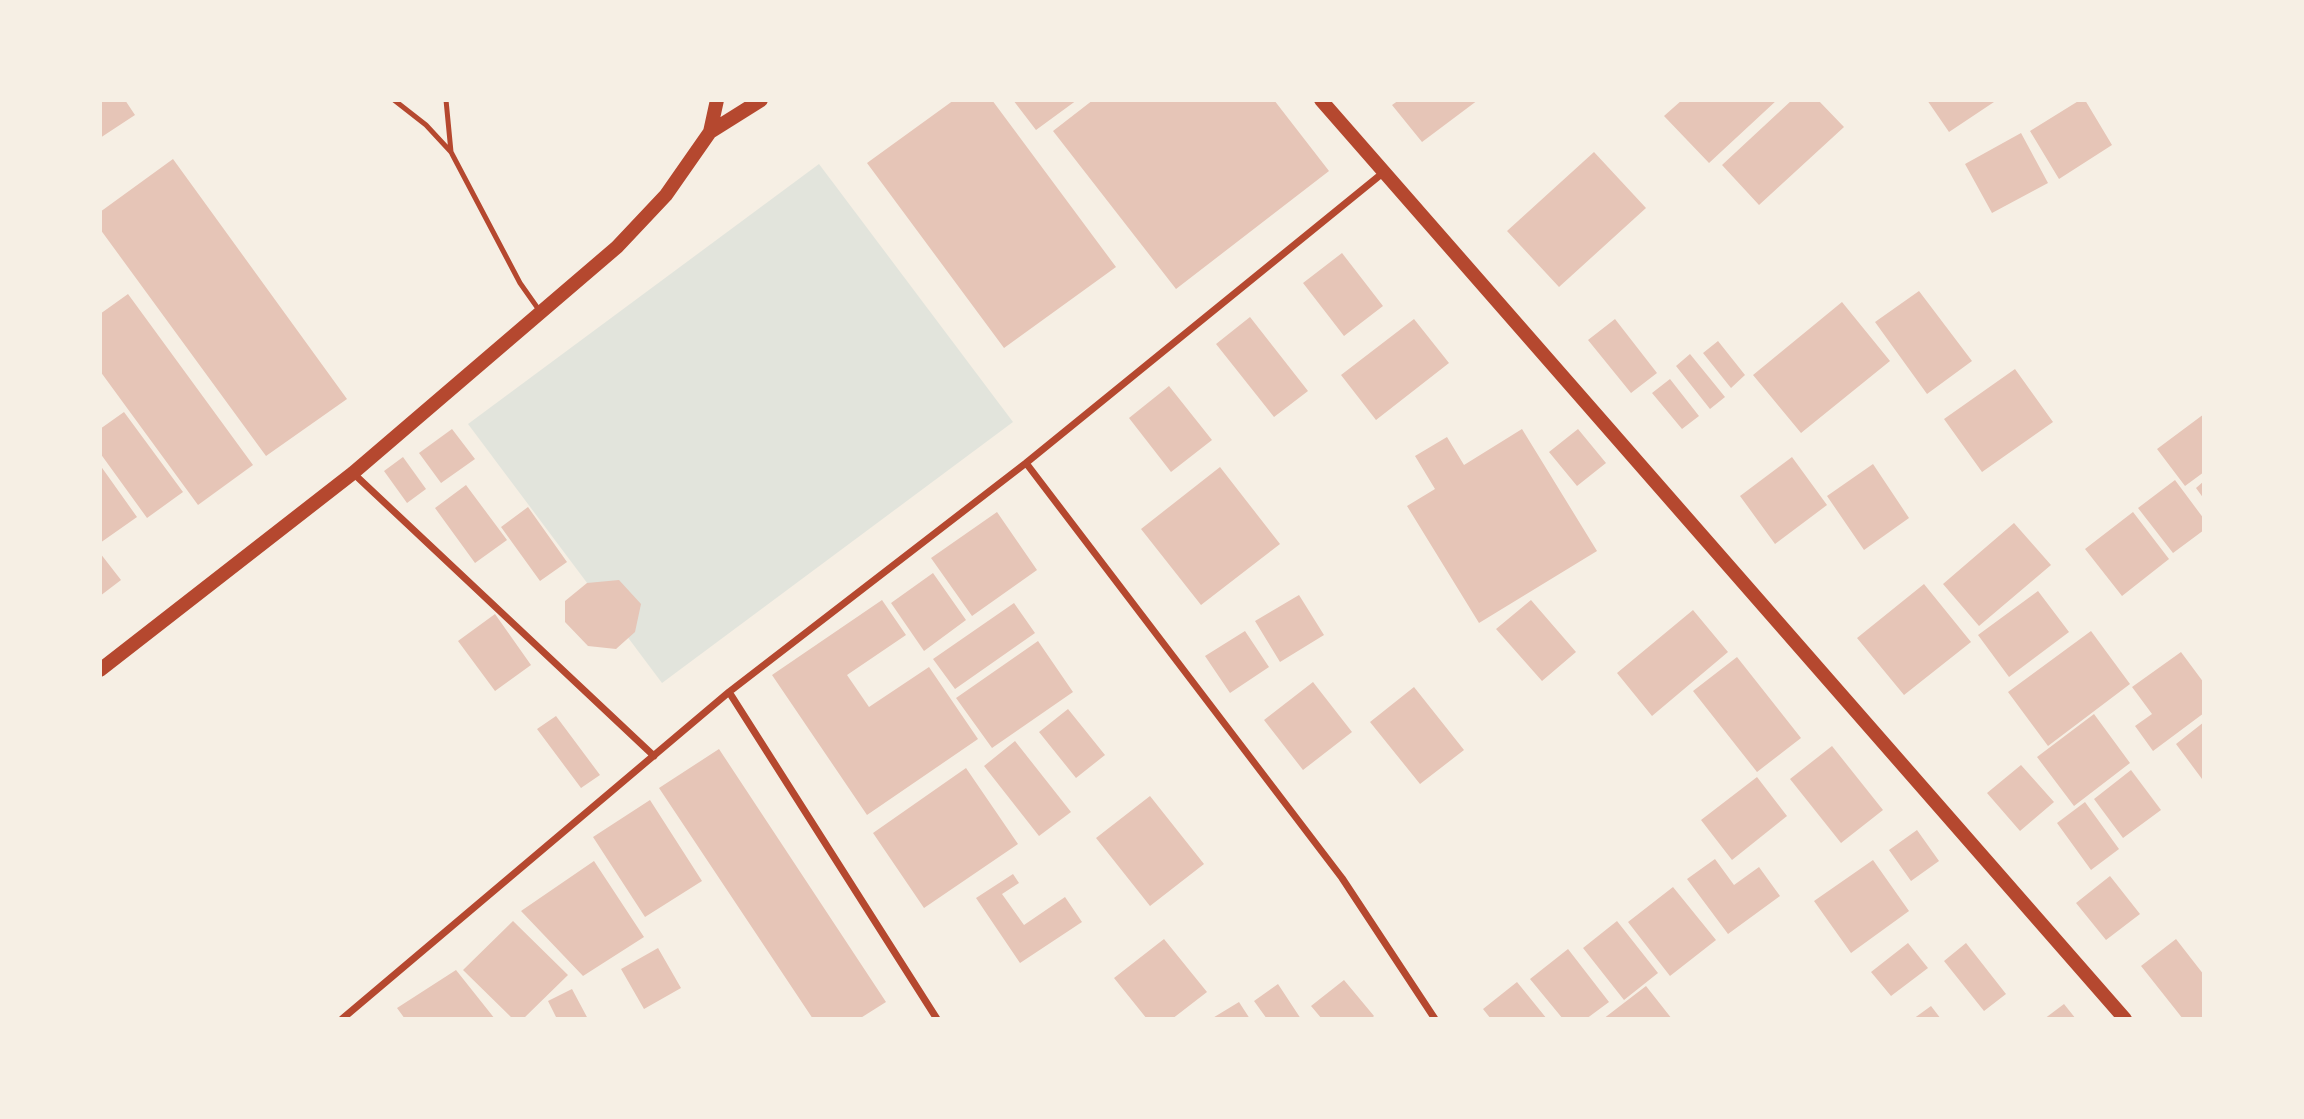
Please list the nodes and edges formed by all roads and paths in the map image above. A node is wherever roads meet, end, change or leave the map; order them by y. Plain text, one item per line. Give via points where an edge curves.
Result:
1 (394, 100) edge
2 (446, 100) edge
3 (717, 100) edge
4 (761, 100) edge
5 (1321, 100) edge
6 (710, 132) junction
7 (451, 152) junction
8 (1384, 173) junction
9 (541, 312) junction
10 (1026, 463) junction
11 (353, 473) junction
12 (100, 670) edge
13 (729, 692) junction
14 (654, 756) junction
15 (342, 1019) edge
16 (937, 1019) edge
17 (1435, 1019) edge
18 (2125, 1019) edge

1 - 7 lane
2 - 7 lane
3 - 6 main road
4 - 6 main road
5 - 8 main road
6 - 9 main road via 666,195 617,247
7 - 9 lane via 520,283
8 - 10 street
8 - 18 main road
9 - 11 main road
10 - 13 street
10 - 17 street via 1342,878
11 - 12 main road
11 - 14 street
13 - 14 street
13 - 16 street
14 - 15 street

